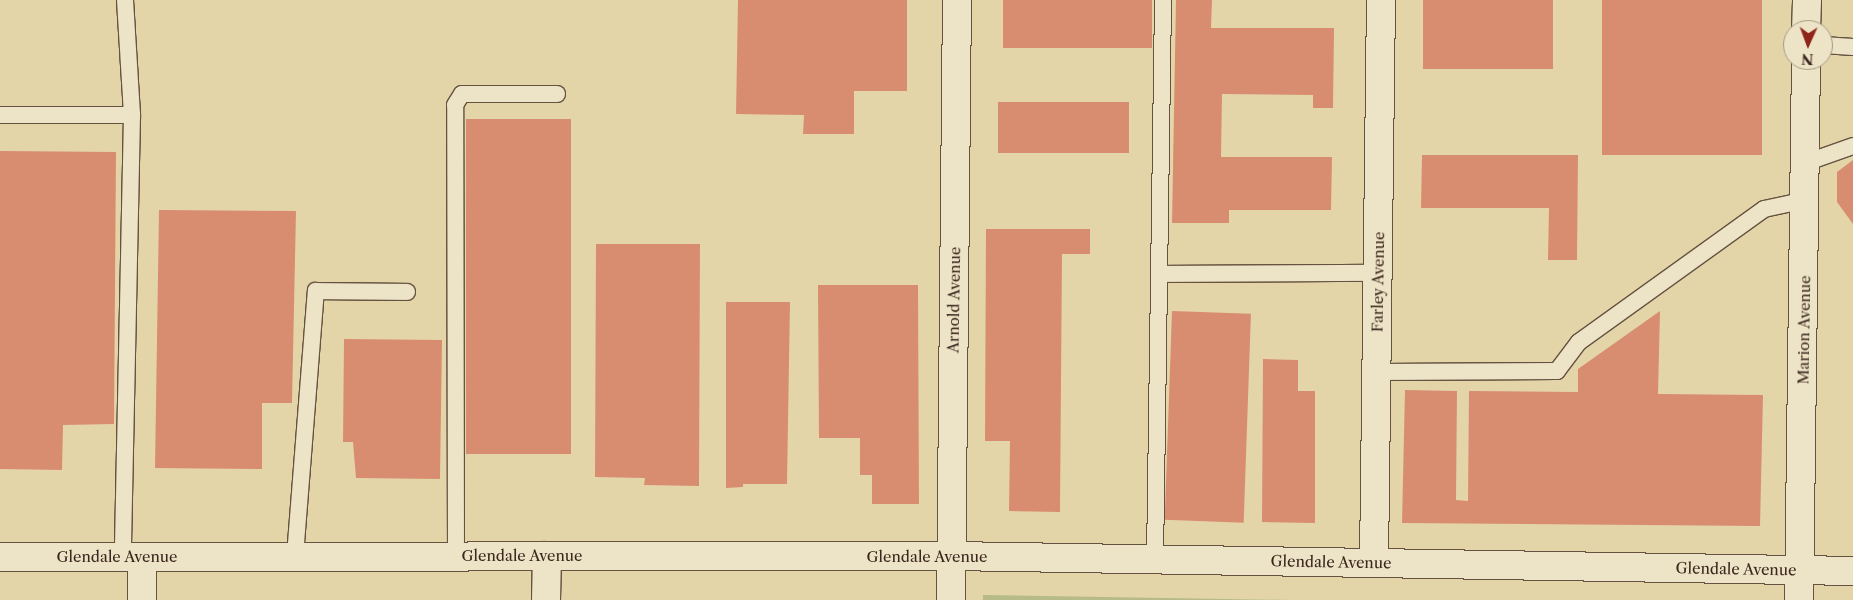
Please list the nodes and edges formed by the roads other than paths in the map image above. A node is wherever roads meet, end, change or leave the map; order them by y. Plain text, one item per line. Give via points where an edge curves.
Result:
1 (125, 0) edge
2 (957, 0) edge
3 (1163, 0) edge
4 (1381, 0) edge
5 (1807, 0) edge
6 (1806, 20) edge
7 (1833, 46) edge
8 (1853, 47) edge
9 (1806, 70) edge
10 (557, 94) dead end
11 (0, 115) edge
12 (132, 115) junction
13 (1853, 146) edge
14 (1805, 163) junction
15 (1806, 200) junction
16 (1378, 273) junction
17 (1159, 274) junction
18 (407, 292) dead end
19 (1376, 372) junction
20 (295, 556) junction
21 (456, 556) junction
22 (547, 556) junction
23 (951, 556) junction
24 (0, 557) edge
25 (132, 557) junction
26 (1155, 560) junction
27 (1374, 563) junction
28 (1800, 570) junction
29 (1853, 571) edge
30 (142, 600) edge
31 (546, 600) edge
32 (951, 600) edge
33 (1799, 600) edge

1 - 12 lane
2 - 23 street, Arnold Avenue
3 - 17 lane
4 - 16 street, Farley Avenue
5 - 6 street
7 - 8 lane
9 - 14 street, Marion Avenue
10 - 21 lane via 462,94 455,105
11 - 12 lane
12 - 25 lane
13 - 14 lane
14 - 15 street, Marion Avenue
15 - 19 lane via 1764,210 1579,342 1557,370
15 - 28 street, Marion Avenue
16 - 17 lane
16 - 19 street, Farley Avenue
17 - 26 lane
18 - 20 lane via 316,291
19 - 27 street, Farley Avenue
20 - 21 street, Glendale Avenue
20 - 25 street, Glendale Avenue
21 - 22 street, Glendale Avenue
22 - 23 street, Glendale Avenue
22 - 31 street
23 - 26 street, Glendale Avenue
23 - 32 street, Arnold Avenue
24 - 25 street, Glendale Avenue
25 - 30 street
26 - 27 street, Glendale Avenue
27 - 28 street, Glendale Avenue
28 - 29 street, Glendale Avenue
28 - 33 street, Marion Avenue

